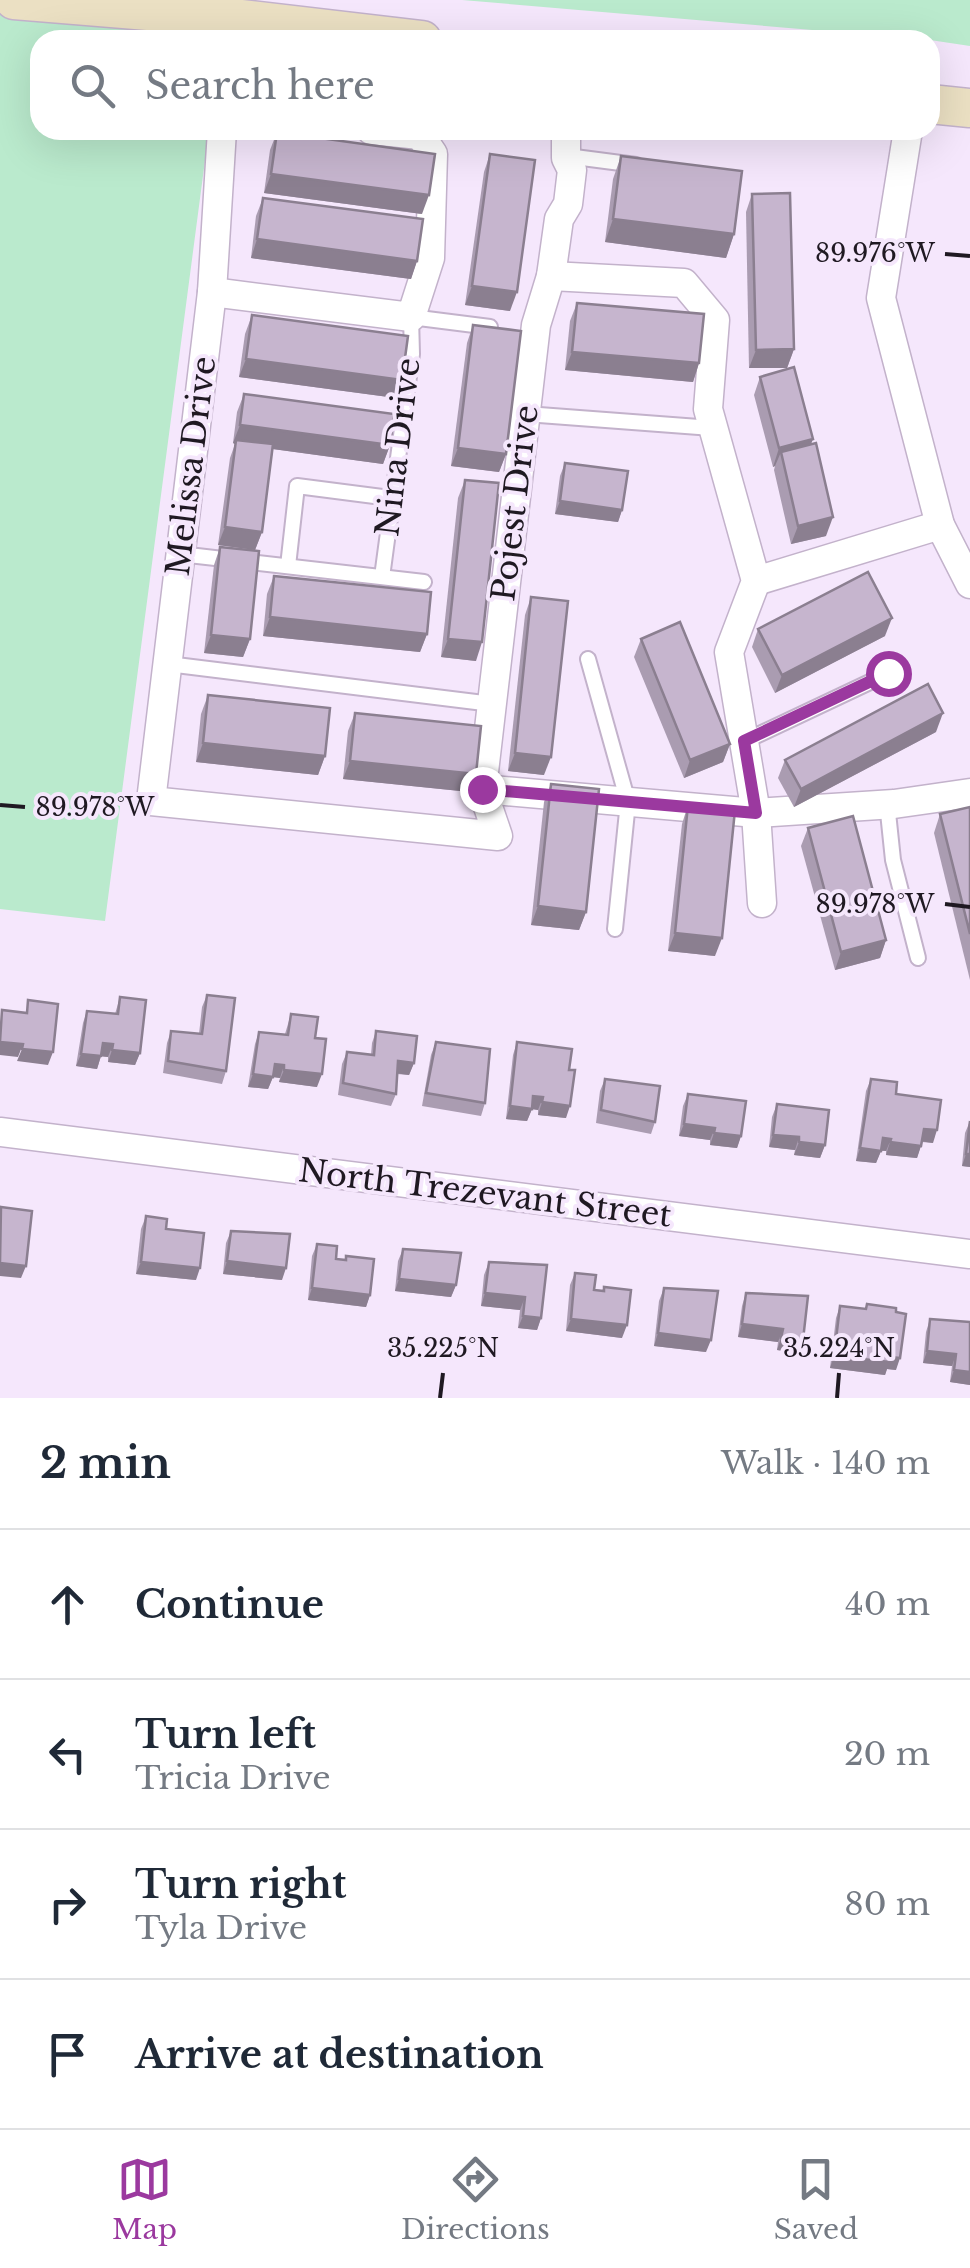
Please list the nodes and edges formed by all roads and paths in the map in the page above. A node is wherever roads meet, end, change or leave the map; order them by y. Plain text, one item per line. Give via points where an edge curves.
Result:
1 (14, 0) edge
2 (232, 29) edge
3 (940, 105) edge
4 (970, 108) edge
5 (221, 140) edge
6 (423, 140) edge
7 (906, 140) edge
8 (566, 148) edge
9 (661, 168) edge
10 (550, 276) junction
11 (212, 292) junction
12 (411, 316) junction
13 (500, 328) edge
14 (526, 414) junction
15 (712, 428) junction
16 (390, 498) junction
17 (940, 526) junction
18 (180, 554) junction
19 (288, 566) junction
20 (382, 577) junction
21 (756, 581) junction
22 (424, 582) dead end
23 (970, 584) edge
24 (588, 659) dead end
25 (168, 664) junction
26 (888, 673) dead end
27 (492, 704) junction
28 (744, 741) junction
29 (482, 789) junction
30 (970, 794) edge
31 (628, 802) junction
32 (887, 804) junction
33 (756, 813) junction
34 (762, 903) dead end
35 (616, 929) dead end
36 (918, 958) dead end
37 (0, 1132) edge
38 (970, 1254) edge

1 - 2 main road
3 - 4 main road
5 - 11 street, Melissa Drive
6 - 12 street, Nina Drive via 432,154 430,258
7 - 17 street via 881,298
8 - 9 lane
8 - 10 street, Pojest Drive via 571,181
10 - 14 street, Pojest Drive via 526,332
10 - 15 street via 684,284 715,320
11 - 12 street, Nina Drive
11 - 18 street, Melissa Drive
12 - 13 lane
12 - 16 lane, Nina Drive via 412,354
14 - 15 lane
14 - 27 street, Pojest Drive
15 - 21 street
16 - 19 lane via 297,486
16 - 20 lane, Nina Drive
17 - 21 street
17 - 23 street
18 - 19 lane, Nina Drive
18 - 25 street, Melissa Drive
19 - 20 lane, Nina Drive
20 - 22 lane, Nina Drive
21 - 28 street via 730,652
24 - 31 lane
25 - 27 lane
25 - 29 street, Melissa Drive via 151,801 498,836
26 - 28 lane
27 - 29 street, Pojest Drive
28 - 33 street
29 - 31 street
30 - 32 street
31 - 33 street
31 - 35 lane
32 - 33 street
32 - 36 lane via 892,860
33 - 34 street
37 - 38 street, North Trezevant Street

